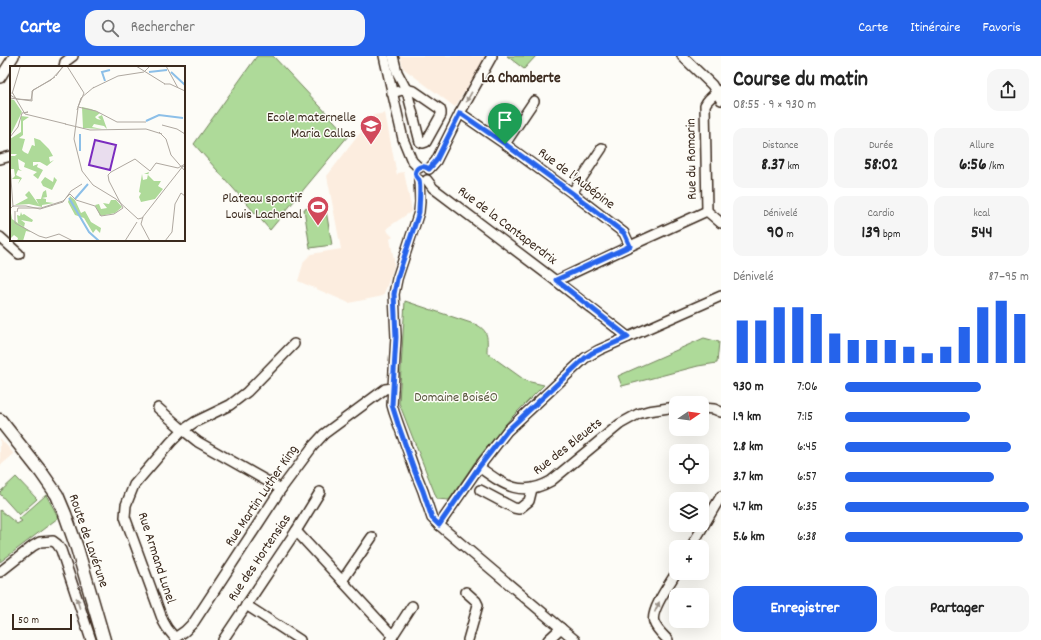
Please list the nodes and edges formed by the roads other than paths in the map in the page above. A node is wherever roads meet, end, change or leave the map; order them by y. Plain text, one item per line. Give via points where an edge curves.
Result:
1 (14, 56) edge
2 (73, 56) edge
3 (384, 56) edge
4 (393, 56) edge
5 (492, 56) edge
6 (682, 56) edge
7 (64, 66) edge
8 (0, 78) edge
9 (406, 89) junction
10 (392, 93) junction
11 (720, 94) edge
12 (534, 101) dead end
13 (460, 113) junction
14 (505, 144) junction
15 (602, 148) dead end
16 (10, 156) edge
17 (0, 159) edge
18 (418, 168) junction
19 (429, 169) junction
20 (423, 180) junction
21 (572, 193) junction
22 (707, 211) junction
23 (721, 223) edge
24 (0, 238) edge
25 (630, 246) junction
26 (19, 254) dead end
27 (556, 280) junction
28 (721, 296) edge
29 (628, 337) junction
30 (294, 344) dead end
31 (393, 388) junction
32 (158, 408) dead end
33 (669, 408) edge
34 (709, 409) edge
35 (721, 412) edge
36 (0, 420) edge
37 (183, 430) junction
38 (479, 467) junction
39 (281, 489) junction
40 (532, 489) junction
41 (480, 490) dead end
42 (320, 492) dead end
43 (721, 496) edge
44 (439, 525) junction
45 (296, 531) junction
46 (372, 537) dead end
47 (695, 540) edge
48 (0, 572) edge
49 (672, 580) edge
50 (342, 581) junction
51 (466, 592) dead end
52 (246, 605) junction
53 (412, 606) dead end
54 (561, 628) junction
55 (391, 638) edge
56 (175, 639) edge
57 (91, 640) edge
58 (104, 640) edge
59 (223, 640) edge
60 (300, 640) edge
61 (468, 640) edge
62 (548, 640) edge
63 (575, 640) edge
64 (668, 640) edge

1 - 8 street
2 - 7 street via 65,62
3 - 10 street
4 - 9 street via 397,72
5 -> 13 street
6 - 11 street
9 - 9 street via 420,142 426,142 441,115 440,109 414,90
9 - 10 street
10 - 18 street via 403,139
11 - 22 street, Rue du Romarin via 705,105
12 - 14 street
13 - 14 street, Rue de l'Aubépine
13 - 19 street via 438,157
14 - 21 street, Rue de l'Aubépine
15 - 21 street
16 - 17 street
18 - 19 street
18 - 20 street via 415,174 417,179
19 - 20 street via 431,174
20 - 27 street, Rue de la Cantaperdrix
20 - 31 street via 419,212 394,294 396,337
21 - 25 street, Rue de l'Aubépine via 624,233
22 - 23 street, Rue du Romarin
22 - 25 street
24 - 26 street
25 - 27 street
27 - 29 street, Rue de la Cantaperdrix
28 - 29 street
29 - 38 street via 592,353 578,363 507,431
30 - 37 street, Rue Armand Lunel via 247,392 230,405
31 - 39 street, Rue Martin Luther King via 385,389 324,434
31 - 44 street via 394,412 432,518
32 - 37 street
33 - 40 street, Rue des Bleuets via 638,414 620,424 551,481
34 - 35 street
36 - 58 street, Route de Lavérune via 57,495 77,548
37 - 39 street via 198,442
37 - 56 street, Rue Armand Lunel via 134,485 126,505 125,517 163,621
38 - 40 street, Rue des Bleuets via 503,484 520,489
38 - 44 street
39 - 56 street, Rue Martin Luther King via 194,622
40 - 41 street via 529,501 519,509
42 - 45 street, Rue des Hortensias
43 - 47 street
44 - 54 street
45 - 50 street
45 - 52 street, Rue des Hortensias
46 - 50 street
57 -> 48 street via 61,550 53,541 40,542 33,546
64 -> 49 street via 653,620 657,605
50 - 55 street
51 - 61 street via 478,605
52 - 59 street, Rue des Hortensias
52 - 60 street
53 - 55 street
54 - 62 street
54 - 63 street

